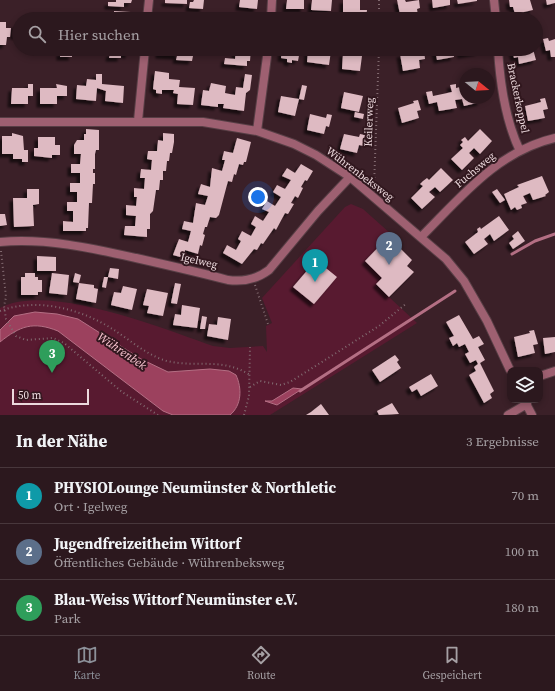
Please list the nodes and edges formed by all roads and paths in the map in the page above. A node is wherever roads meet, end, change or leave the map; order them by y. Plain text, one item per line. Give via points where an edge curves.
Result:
1 (149, 0) edge
2 (272, 0) edge
3 (379, 0) edge
4 (494, 0) edge
5 (148, 12) edge
6 (271, 12) edge
7 (379, 12) edge
8 (495, 12) edge
9 (144, 56) edge
10 (267, 56) edge
11 (379, 56) edge
12 (499, 56) edge
13 (138, 121) junction
14 (0, 122) edge
15 (257, 131) junction
16 (555, 138) edge
17 (520, 150) junction
18 (350, 178) junction
19 (374, 196) junction
20 (422, 236) junction
21 (0, 243) edge
22 (253, 278) junction
23 (407, 303) dead end
24 (4, 310) junction
25 (0, 311) edge
26 (268, 324) dead end
27 (250, 347) dead end
28 (509, 367) edge
29 (555, 371) edge
30 (250, 374) junction
31 (543, 375) edge
32 (250, 387) junction
33 (524, 403) edge
34 (526, 403) edge
35 (158, 415) edge
36 (244, 415) edge
37 (508, 415) edge
38 (532, 415) edge

1 - 5 street
2 - 6 street
3 - 7 path
4 - 8 street
9 - 13 street
10 - 15 street
11 - 19 path, Keilerweg
12 - 17 street, Brackerkoppel via 506,104
13 - 14 street, Wührenbeksweg
13 - 15 street, Wührenbeksweg via 202,122
15 - 18 street, Wührenbeksweg via 316,155
16 - 17 street, Fuchsweg
17 - 20 street, Fuchsweg via 480,178
18 - 19 street, Wührenbeksweg
18 - 22 street, Igelweg via 318,211 269,270
19 - 20 street, Wührenbeksweg
20 - 28 street, Wührenbeksweg via 464,281 487,321
21 - 22 street, Igelweg via 21,240 52,241 228,280
21 - 24 path via 6,297
22 - 26 path
23 - 32 path via 379,326 290,382 281,385 260,381
24 - 25 path
24 - 30 path via 35,305 73,311 113,329 166,360 221,364
24 - 35 path via 16,336 26,340 53,338 60,341 122,392
27 - 30 path
29 - 31 street
30 - 32 path
32 - 36 path
33 - 37 street
34 - 38 street

